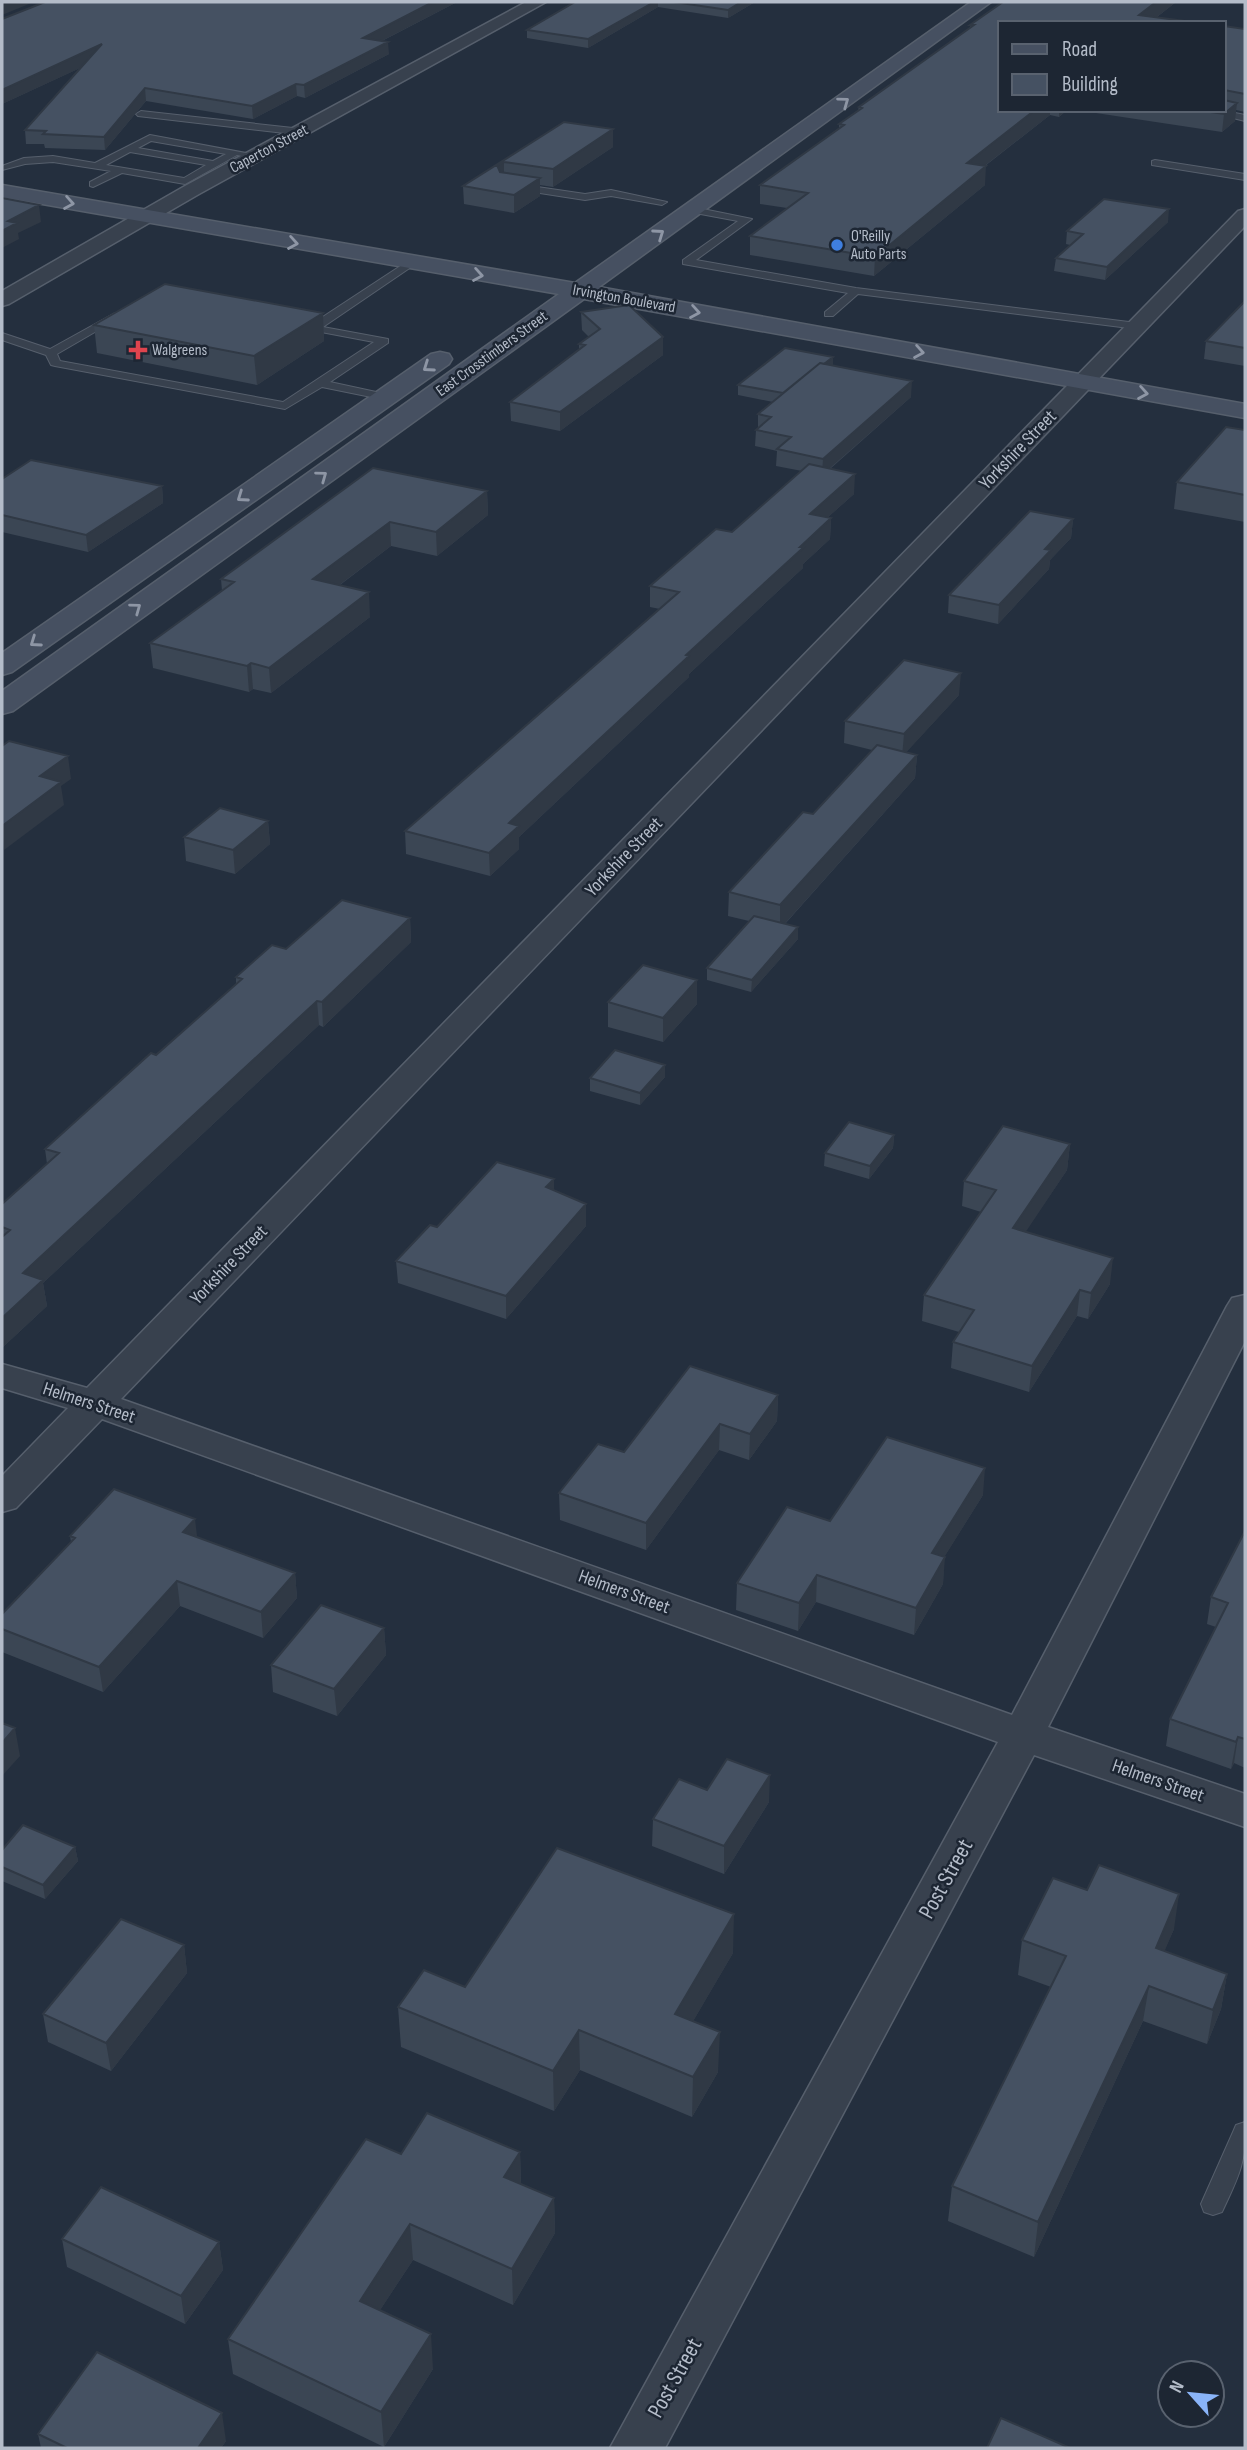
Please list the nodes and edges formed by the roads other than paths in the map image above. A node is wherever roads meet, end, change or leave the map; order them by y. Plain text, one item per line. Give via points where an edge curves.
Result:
1 (538, 2) edge
2 (949, 2) edge
3 (982, 2) edge
4 (917, 24) dead end
5 (885, 47) dead end
6 (914, 51) junction
7 (1215, 112) edge
8 (141, 114) edge
9 (1245, 118) edge
10 (302, 132) junction
11 (744, 146) dead end
12 (128, 149) junction
13 (775, 151) junction
14 (236, 152) junction
15 (257, 156) junction
16 (1155, 163) dead end
17 (215, 164) junction
18 (3, 168) edge
19 (121, 170) junction
20 (95, 175) junction
21 (1245, 177) edge
22 (504, 185) edge
23 (683, 188) dead end
24 (2, 191) edge
25 (177, 199) junction
26 (662, 202) junction
27 (205, 204) dead end
28 (693, 210) junction
29 (1245, 215) edge
30 (643, 216) dead end
31 (146, 217) junction
32 (412, 264) junction
33 (603, 274) junction
34 (545, 275) junction
35 (574, 280) junction
36 (856, 290) junction
37 (2, 300) edge
38 (519, 303) dead end
39 (122, 312) edge
40 (829, 314) junction
41 (289, 323) edge
42 (1137, 326) junction
43 (314, 328) junction
44 (807, 332) junction
45 (2, 336) edge
46 (465, 341) dead end
47 (1021, 347) dead end
48 (51, 353) junction
49 (1129, 366) dead end
50 (1088, 367) junction
51 (320, 383) junction
52 (387, 396) junction
53 (424, 402) junction
54 (1245, 411) edge
55 (68, 620) junction
56 (105, 630) junction
57 (2, 666) edge
58 (2, 705) edge
59 (1245, 1306) edge
60 (2, 1376) edge
61 (95, 1403) junction
62 (2, 1499) edge
63 (1023, 1735) junction
64 (1245, 1811) edge
65 (1245, 2132) edge
66 (1213, 2204) dead end
67 (637, 2448) edge

1 - 10 street, Caperton Street
2 - 4 main road
3 - 6 main road, East Crosstimbers Street
5 - 6 main road
13 -> 6 main road, East Crosstimbers Street
7 - 9 lane
8 - 10 lane
10 - 15 street, Caperton Street
11 - 13 main road
12 - 14 lane via 150,138
12 - 17 lane
12 - 20 lane
13 - 28 main road, East Crosstimbers Street
14 - 15 lane
14 - 17 lane
15 - 25 street, Caperton Street
16 - 21 lane
17 - 19 lane via 185,181
18 - 20 main road
19 - 20 lane
19 - 20 lane
20 - 25 main road
22 - 26 lane
23 - 26 main road
24 -> 31 main road, Irvington Boulevard
25 - 27 main road
25 - 31 street, Caperton Street
26 - 30 main road
33 -> 28 main road, East Crosstimbers Street
28 - 36 lane via 747,219 687,262
29 - 42 street, Yorkshire Street
31 -> 32 main road, Irvington Boulevard
31 - 37 street, Caperton Street
32 -> 34 main road, Irvington Boulevard
32 - 43 lane
33 - 35 main road, East Crosstimbers Street
33 - 40 main road, Irvington Boulevard
34 - 35 main road, Irvington Boulevard
34 - 38 main road, East Crosstimbers Street
35 -> 44 main road, Irvington Boulevard
35 - 53 main road, East Crosstimbers Street
36 - 40 lane
36 - 42 lane
39 - 48 lane
40 - 44 main road
40 - 47 main road, Irvington Boulevard
41 - 43 lane
42 - 50 street, Yorkshire Street
43 - 51 lane via 384,341
44 -> 50 main road, Irvington Boulevard
45 - 48 lane
46 -> 52 main road, East Crosstimbers Street
48 - 51 lane via 55,363 285,406
49 - 50 main road, Irvington Boulevard
50 -> 54 main road, Irvington Boulevard
50 - 61 street, Yorkshire Street
51 - 52 lane
52 - 53 main road
52 -> 55 main road, East Crosstimbers Street
56 -> 53 main road, East Crosstimbers Street
55 - 56 main road
55 -> 57 main road, East Crosstimbers Street
56 - 58 main road, East Crosstimbers Street
59 - 63 street, Post Street
60 - 61 street, Helmers Street
61 - 62 street, Yorkshire Street
61 - 63 street, Helmers Street
63 - 64 street, Helmers Street
63 - 67 street, Post Street
65 - 66 lane

